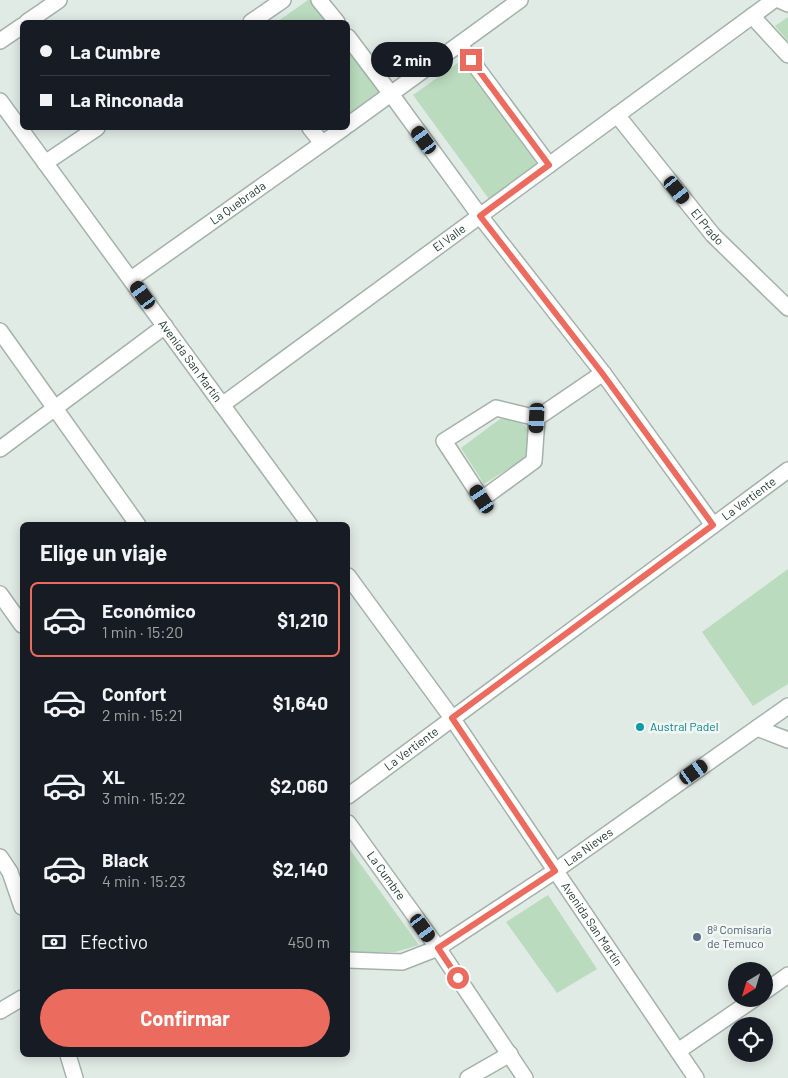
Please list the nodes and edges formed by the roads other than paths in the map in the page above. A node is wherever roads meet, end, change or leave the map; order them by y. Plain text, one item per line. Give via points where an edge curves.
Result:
1 (60, 0) edge
2 (283, 0) edge
3 (320, 0) edge
4 (520, 0) edge
5 (774, 0) edge
6 (779, 0) edge
7 (788, 4) edge
8 (752, 16) junction
9 (30, 20) edge
10 (254, 20) edge
11 (335, 20) edge
12 (20, 27) edge
13 (350, 40) edge
14 (0, 41) edge
15 (460, 45) junction
16 (788, 55) edge
17 (391, 94) junction
18 (0, 101) edge
19 (617, 115) junction
20 (350, 124) edge
21 (20, 129) edge
22 (21, 130) edge
23 (94, 130) edge
24 (312, 130) edge
25 (341, 130) edge
26 (322, 143) junction
27 (45, 163) junction
28 (549, 165) junction
29 (480, 216) junction
30 (131, 279) junction
31 (788, 308) edge
32 (166, 326) junction
33 (0, 330) edge
34 (602, 373) junction
35 (222, 406) junction
36 (56, 407) junction
37 (537, 418) junction
38 (0, 449) edge
39 (788, 470) edge
40 (136, 522) edge
41 (308, 522) edge
42 (713, 525) junction
43 (350, 579) edge
44 (0, 594) edge
45 (20, 622) edge
46 (788, 706) edge
47 (452, 718) junction
48 (757, 728) junction
49 (788, 740) edge
50 (350, 794) edge
51 (350, 826) edge
52 (0, 857) edge
53 (555, 871) junction
54 (11, 872) edge
55 (20, 901) edge
56 (438, 948) junction
57 (350, 960) edge
58 (788, 975) edge
59 (773, 986) edge
60 (20, 999) edge
61 (741, 1008) edge
62 (0, 1011) edge
63 (678, 1051) junction
64 (510, 1054) junction
65 (69, 1057) edge
66 (74, 1078) edge
67 (468, 1078) edge
68 (525, 1078) edge
69 (696, 1078) edge

1 - 9 street
2 - 10 street
3 - 11 street
4 - 15 street
5 - 8 street, El Valle
6 - 7 street
8 - 16 street
8 - 19 street, El Valle
12 - 14 street
13 - 17 street
15 - 17 street
15 - 28 street
17 - 20 street
17 - 29 street
18 - 21 street, Avenida San Martín
19 - 28 street, El Valle
19 - 31 street, El Prado via 713,235
22 - 27 street, Avenida San Martín
23 - 27 street
24 - 26 street
25 - 26 street, La Quebrada
26 - 30 street, La Quebrada
27 - 30 street, Avenida San Martín
28 - 29 street, El Valle
29 - 34 street
29 - 35 street, El Valle
30 - 32 street, Avenida San Martín
32 - 35 street, Avenida San Martín
32 - 36 street
33 - 36 street
34 - 37 street
34 - 42 street
35 - 41 street, Avenida San Martín
36 - 38 street
36 - 40 street
37 - 37 street via 496,408 444,441 482,499 534,461
39 - 42 street, La Vertiente
42 - 47 street, La Vertiente
43 - 47 street, Avenida San Martín
44 - 45 street
46 - 48 street, Las Nieves
47 - 50 street, La Vertiente
47 - 53 street, Avenida San Martín
48 - 49 street
48 - 53 street, Las Nieves
51 - 56 street, La Cumbre
52 - 54 street
53 - 56 street, Las Nieves
53 - 63 street, Avenida San Martín
54 - 55 street
56 - 57 street, Las Nieves via 402,962
56 - 64 street, La Cumbre
58 - 59 street
60 - 62 street
61 - 63 street
63 - 69 street, Avenida San Martín
64 - 67 street
64 - 68 street, La Cumbre
65 - 66 street

